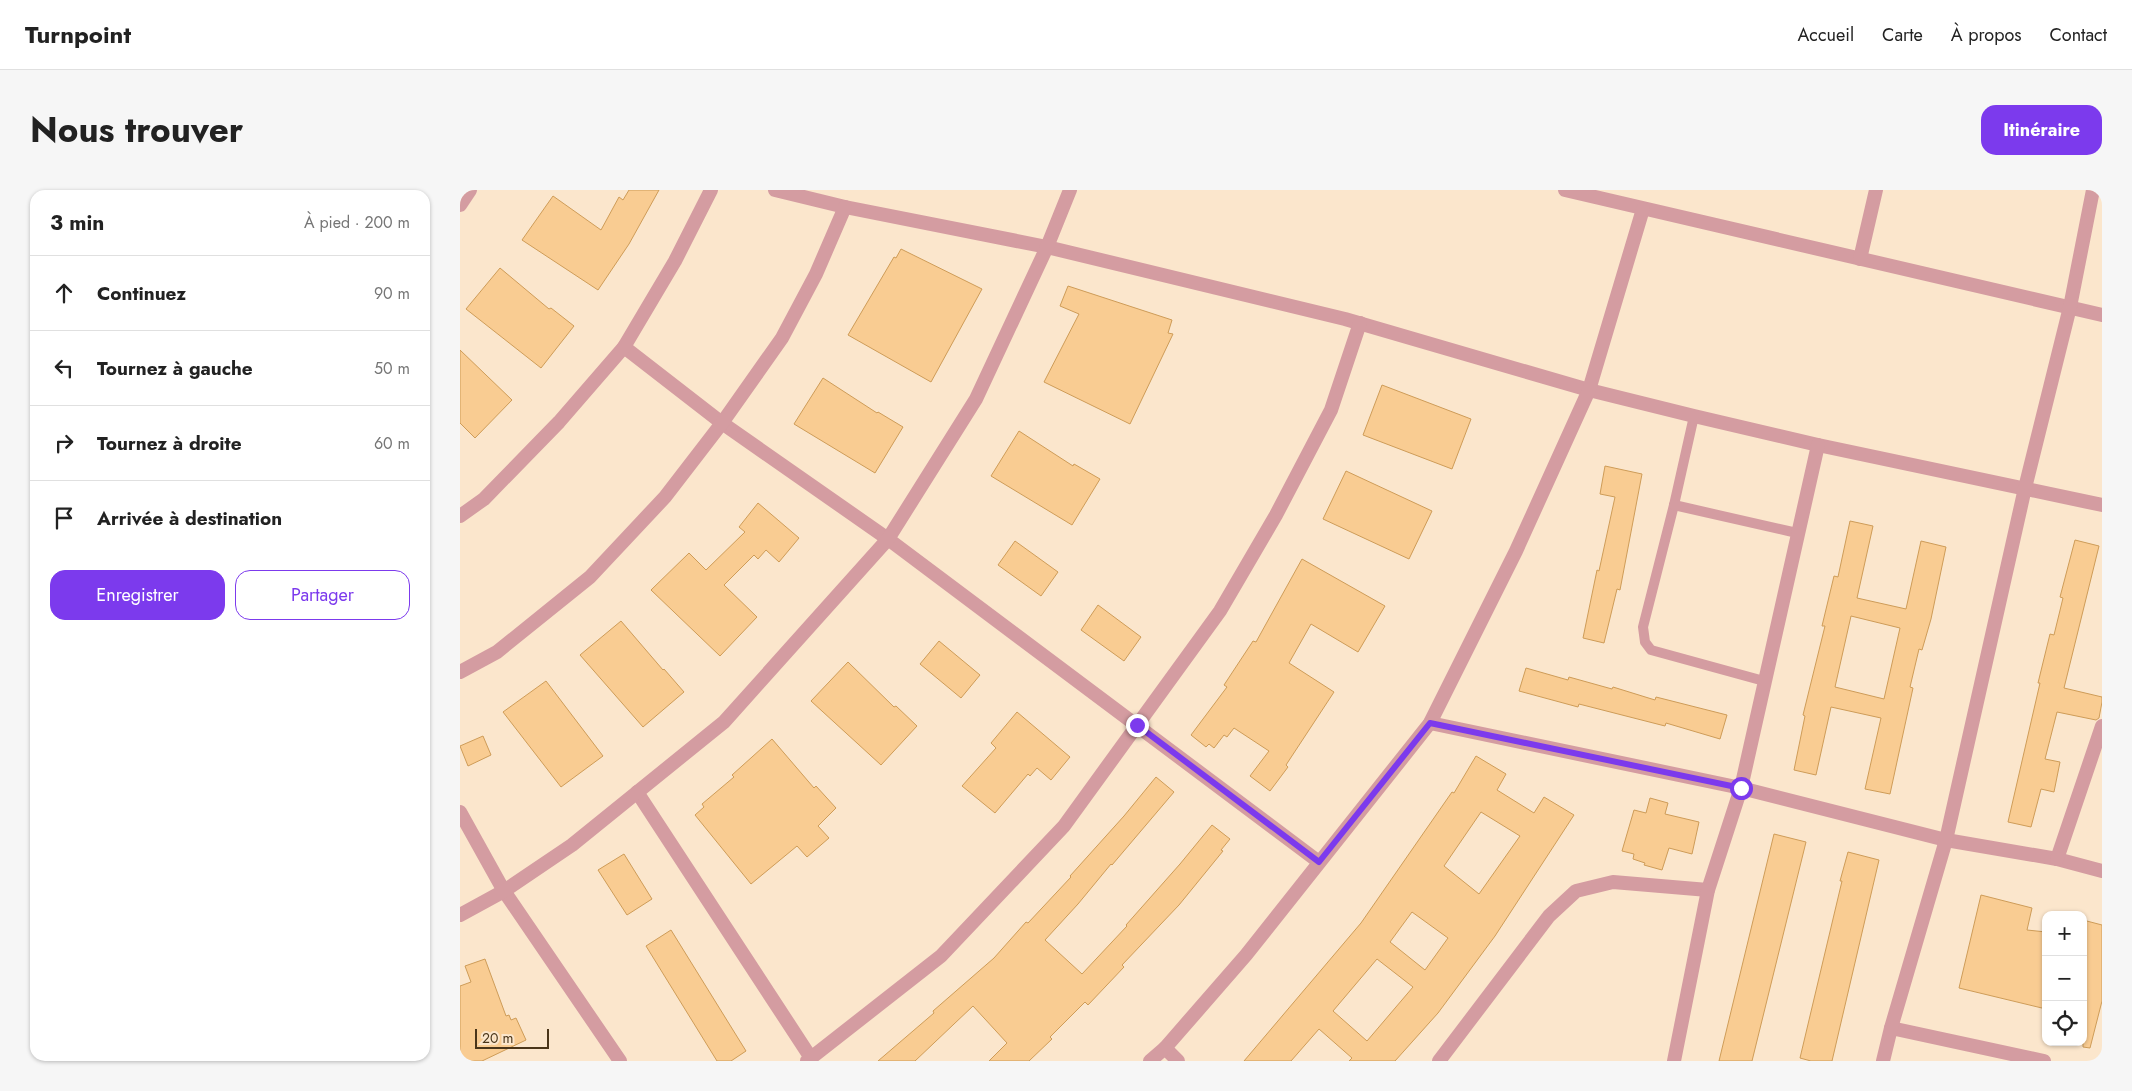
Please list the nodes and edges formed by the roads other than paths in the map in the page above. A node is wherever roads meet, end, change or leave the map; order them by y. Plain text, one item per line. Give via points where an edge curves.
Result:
1 (470, 190) edge
2 (710, 190) edge
3 (775, 190) edge
4 (1070, 190) edge
5 (1565, 190) edge
6 (1876, 190) edge
7 (2093, 190) edge
8 (460, 205) edge
9 (845, 207) junction
10 (1644, 209) junction
11 (1047, 248) junction
12 (1860, 259) junction
13 (2070, 307) junction
14 (2102, 314) edge
15 (1360, 323) junction
16 (624, 347) junction
17 (1589, 390) junction
18 (1694, 416) junction
19 (722, 423) junction
20 (1818, 445) junction
21 (2025, 488) junction
22 (2102, 505) edge
23 (1674, 506) junction
24 (460, 516) edge
25 (1797, 533) junction
26 (888, 539) junction
27 (460, 672) edge
28 (1764, 681) junction
29 (1430, 723) junction
30 (1137, 725) junction
31 (2102, 726) edge
32 (1741, 788) junction
33 (637, 792) junction
34 (460, 812) edge
35 (1946, 840) junction
36 (2057, 859) junction
37 (1319, 862) junction
38 (2102, 871) edge
39 (1708, 890) junction
40 (504, 891) junction
41 (460, 915) edge
42 (1891, 1028) junction
43 (1165, 1048) junction
44 (2011, 1057) edge
45 (809, 1060) edge
46 (620, 1061) edge
47 (1150, 1061) edge
48 (1178, 1061) edge
49 (1440, 1061) edge
50 (1674, 1061) edge
51 (1883, 1061) edge
52 (2044, 1061) edge

1 - 8 street
2 - 16 street via 675,261
3 - 9 street
4 - 11 street
5 - 10 street
6 - 12 street
7 - 13 street
9 - 11 street
9 - 19 street via 816,274 782,338
10 - 12 street
10 - 17 street
11 - 15 street
11 - 26 street via 976,399
12 - 13 street
13 - 14 street
13 - 21 street
15 - 17 street
15 - 30 street via 1331,410 1276,515 1220,611
16 - 19 street
16 - 24 street via 560,422 484,499
17 - 18 street
17 - 29 street via 1516,551
18 - 20 street
18 - 23 lane
19 - 26 street
19 - 27 street via 665,497 590,577 497,652
20 - 21 street
20 - 25 street
21 - 22 street
21 - 35 street
23 - 25 lane
23 - 28 lane via 1643,627 1645,642 1651,650
25 - 28 street
26 - 30 street
26 - 33 street via 724,722
28 - 32 street
29 - 32 street
29 - 37 street
30 - 37 street
30 - 45 street via 1064,826 941,956
31 - 36 street
32 - 35 street
32 - 39 street
33 - 40 street via 572,845
33 - 45 street
34 - 40 street
35 - 36 street
35 - 42 street
36 - 38 street
37 - 43 street via 1246,955
39 - 49 street via 1613,882 1576,891 1549,916
39 - 50 street
40 - 41 street
40 - 46 street
42 - 44 street
42 - 51 street
43 - 47 street
43 - 48 street
44 - 52 street

